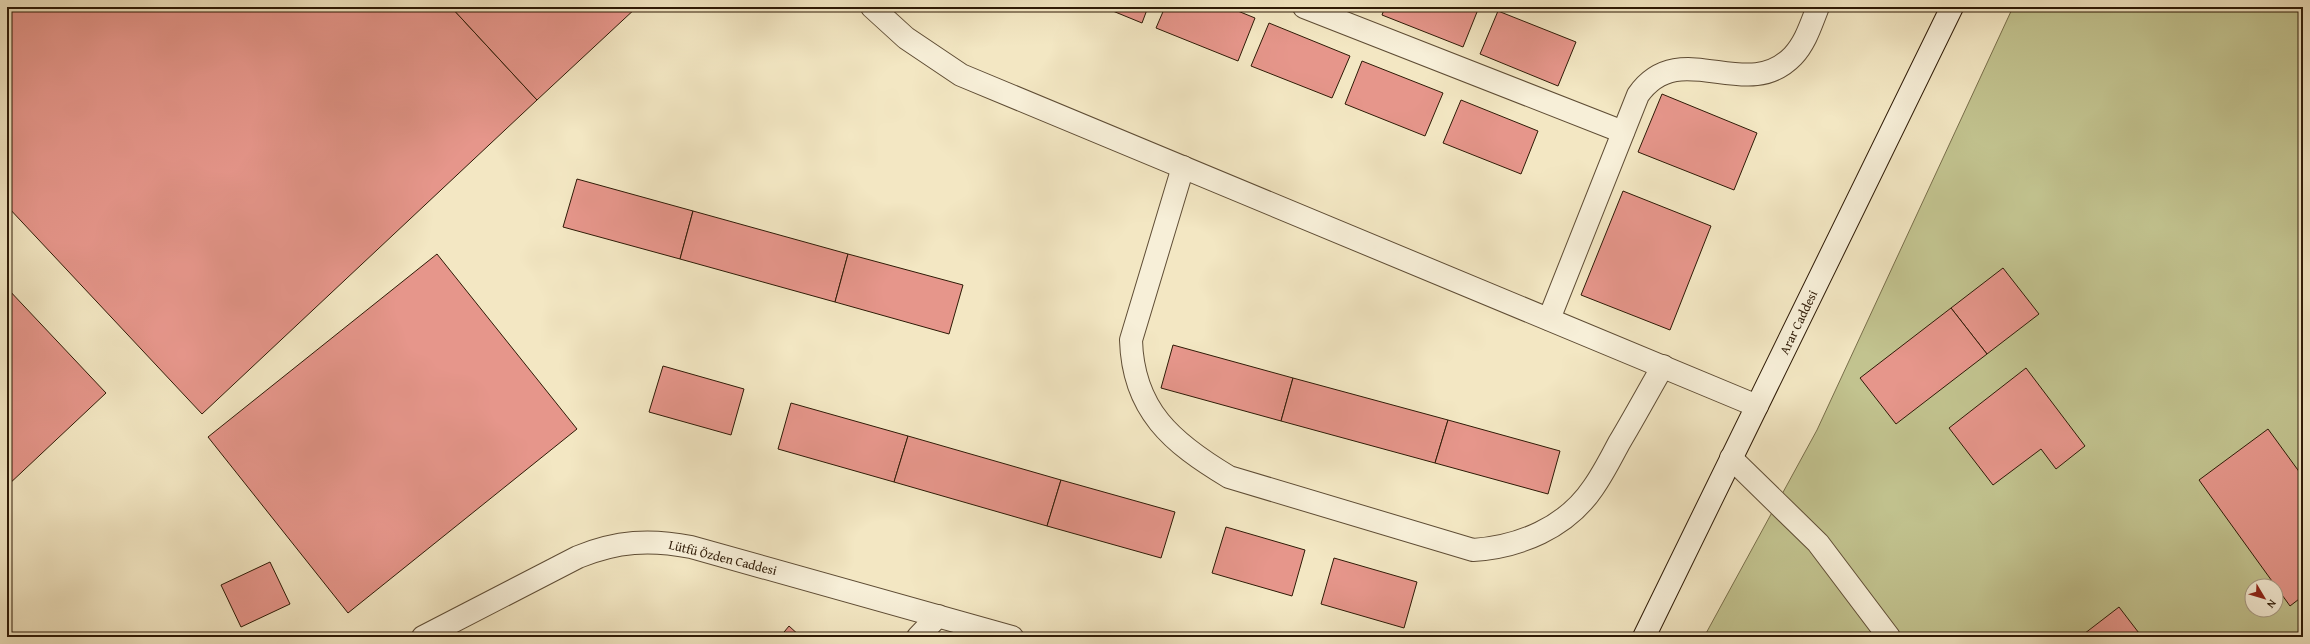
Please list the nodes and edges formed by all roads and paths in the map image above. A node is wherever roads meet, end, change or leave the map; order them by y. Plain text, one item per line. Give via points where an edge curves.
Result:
1 (872, 7) edge
2 (1304, 7) edge
3 (1818, 7) edge
4 (1952, 7) edge
5 (1623, 132) junction
6 (1183, 167) junction
7 (1549, 319) junction
8 (1663, 366) junction
9 (1757, 406) junction
10 (1731, 458) junction
11 (938, 616) junction
12 (423, 637) edge
13 (918, 637) edge
14 (1012, 637) edge
15 (1644, 637) edge
16 (1889, 637) edge

1 - 6 street via 906,38 962,75
2 - 5 street
3 - 5 street via 1801,46 1784,64 1752,76 1684,68 1661,73 1638,95
4 - 9 street, Arar Caddesi
5 - 7 street
6 - 7 street
6 - 8 street via 1131,340 1132,358 1141,392 1163,429 1203,462 1229,477 1472,550 1513,544 1532,538 1555,525 1576,509 1593,489
7 - 8 street
8 - 9 street
9 - 10 street, Arar Caddesi
10 - 15 street, Arar Caddesi
10 - 16 street via 1818,543
11 - 12 street, Lütfü Özden Caddesi via 691,547 637,541 597,549 578,557
11 - 13 street
11 - 14 street, Lütfü Özden Caddesi

